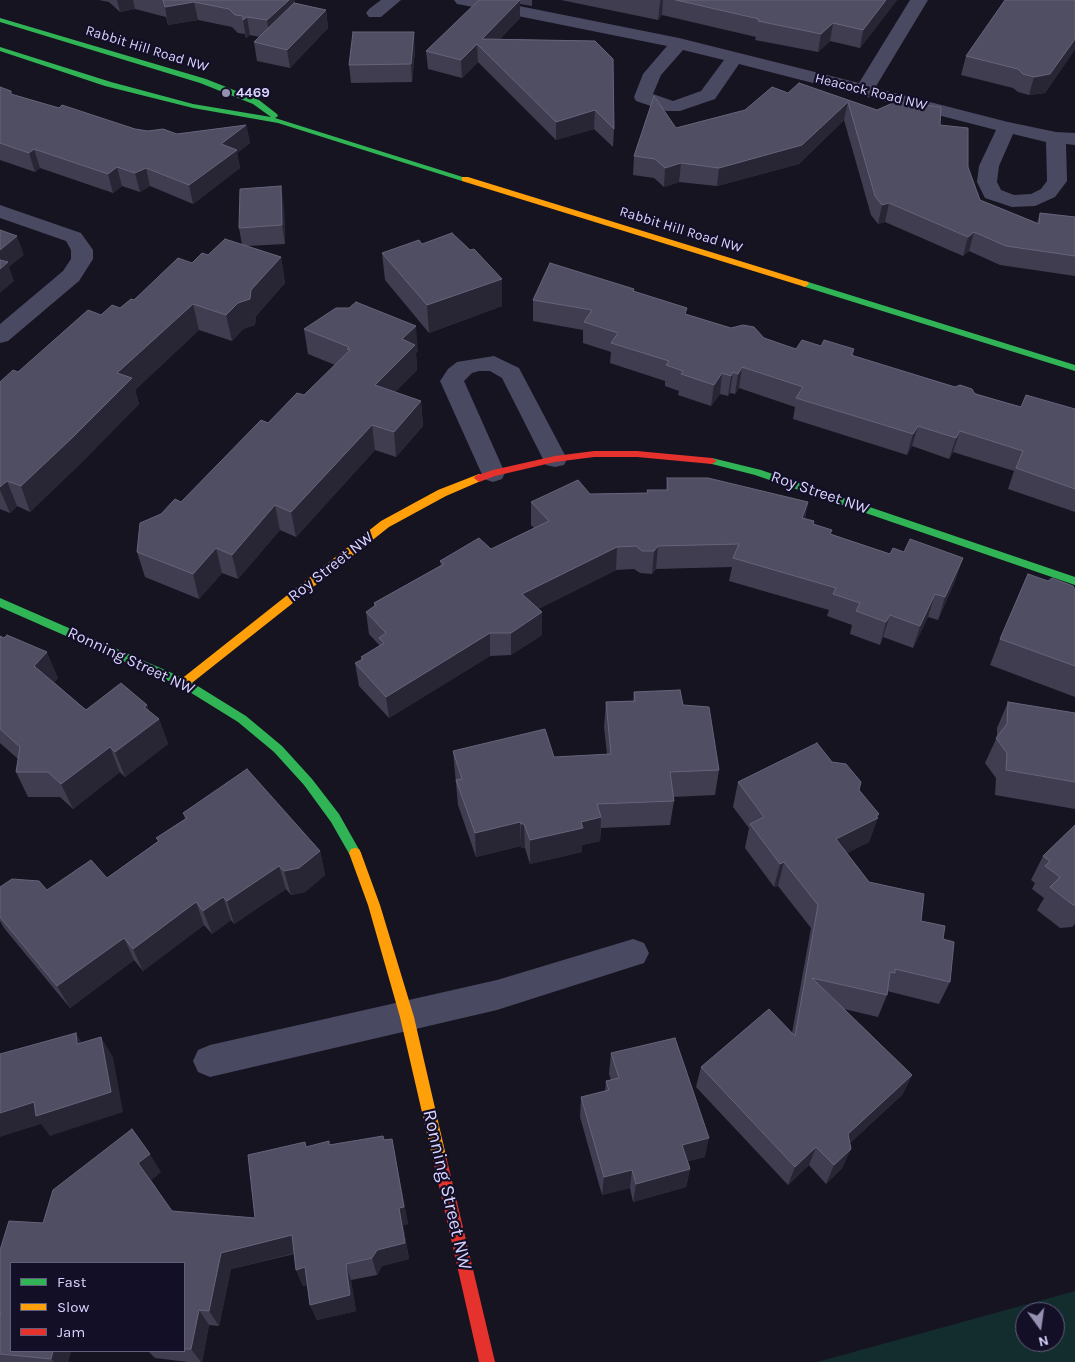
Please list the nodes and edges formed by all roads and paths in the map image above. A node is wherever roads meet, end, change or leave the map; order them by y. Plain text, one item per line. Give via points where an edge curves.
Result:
1 (392, 0) edge
2 (464, 0) edge
3 (919, 0) edge
4 (374, 13) dead end
5 (0, 20) edge
6 (679, 43) junction
7 (0, 49) edge
8 (735, 57) junction
9 (864, 91) junction
10 (279, 120) junction
11 (1007, 127) junction
12 (1069, 139) edge
13 (0, 211) edge
14 (0, 336) edge
15 (1075, 368) edge
16 (555, 459) junction
17 (493, 473) junction
18 (1075, 581) edge
19 (0, 602) edge
20 (184, 682) junction
21 (633, 953) dead end
22 (407, 1017) junction
23 (210, 1061) dead end
24 (487, 1362) edge

1 - 4 street
2 - 6 street, Heacock Road NW
3 - 9 street
5 - 10 street, Rabbit Hill Road NW via 203,81 256,102
6 - 8 street, Heacock Road NW
6 - 8 street via 652,74 643,97 673,107 708,95
7 - 10 street, Rabbit Hill Road NW via 108,84 193,106
8 - 9 street, Heacock Road NW
9 - 11 street, Heacock Road NW
10 - 15 street, Rabbit Hill Road NW
11 - 12 street, Heacock Road NW
11 - 12 street, Heacock Road NW via 989,166 987,182 992,194 1012,202 1034,200 1048,193 1057,181
13 - 14 street via 74,236 82,250 82,259 71,276
16 - 17 street, Roy Street NW
16 - 17 street via 511,373 494,363 479,364 456,374 452,381
16 - 18 street, Roy Street NW via 594,454 637,454 720,462 765,474
17 - 20 street, Roy Street NW via 442,493 385,524
19 - 20 street, Ronning Street NW
20 - 22 street, Ronning Street NW via 242,719 278,750 335,818 355,852
21 - 22 street
22 - 23 street
22 - 24 street, Ronning Street NW

